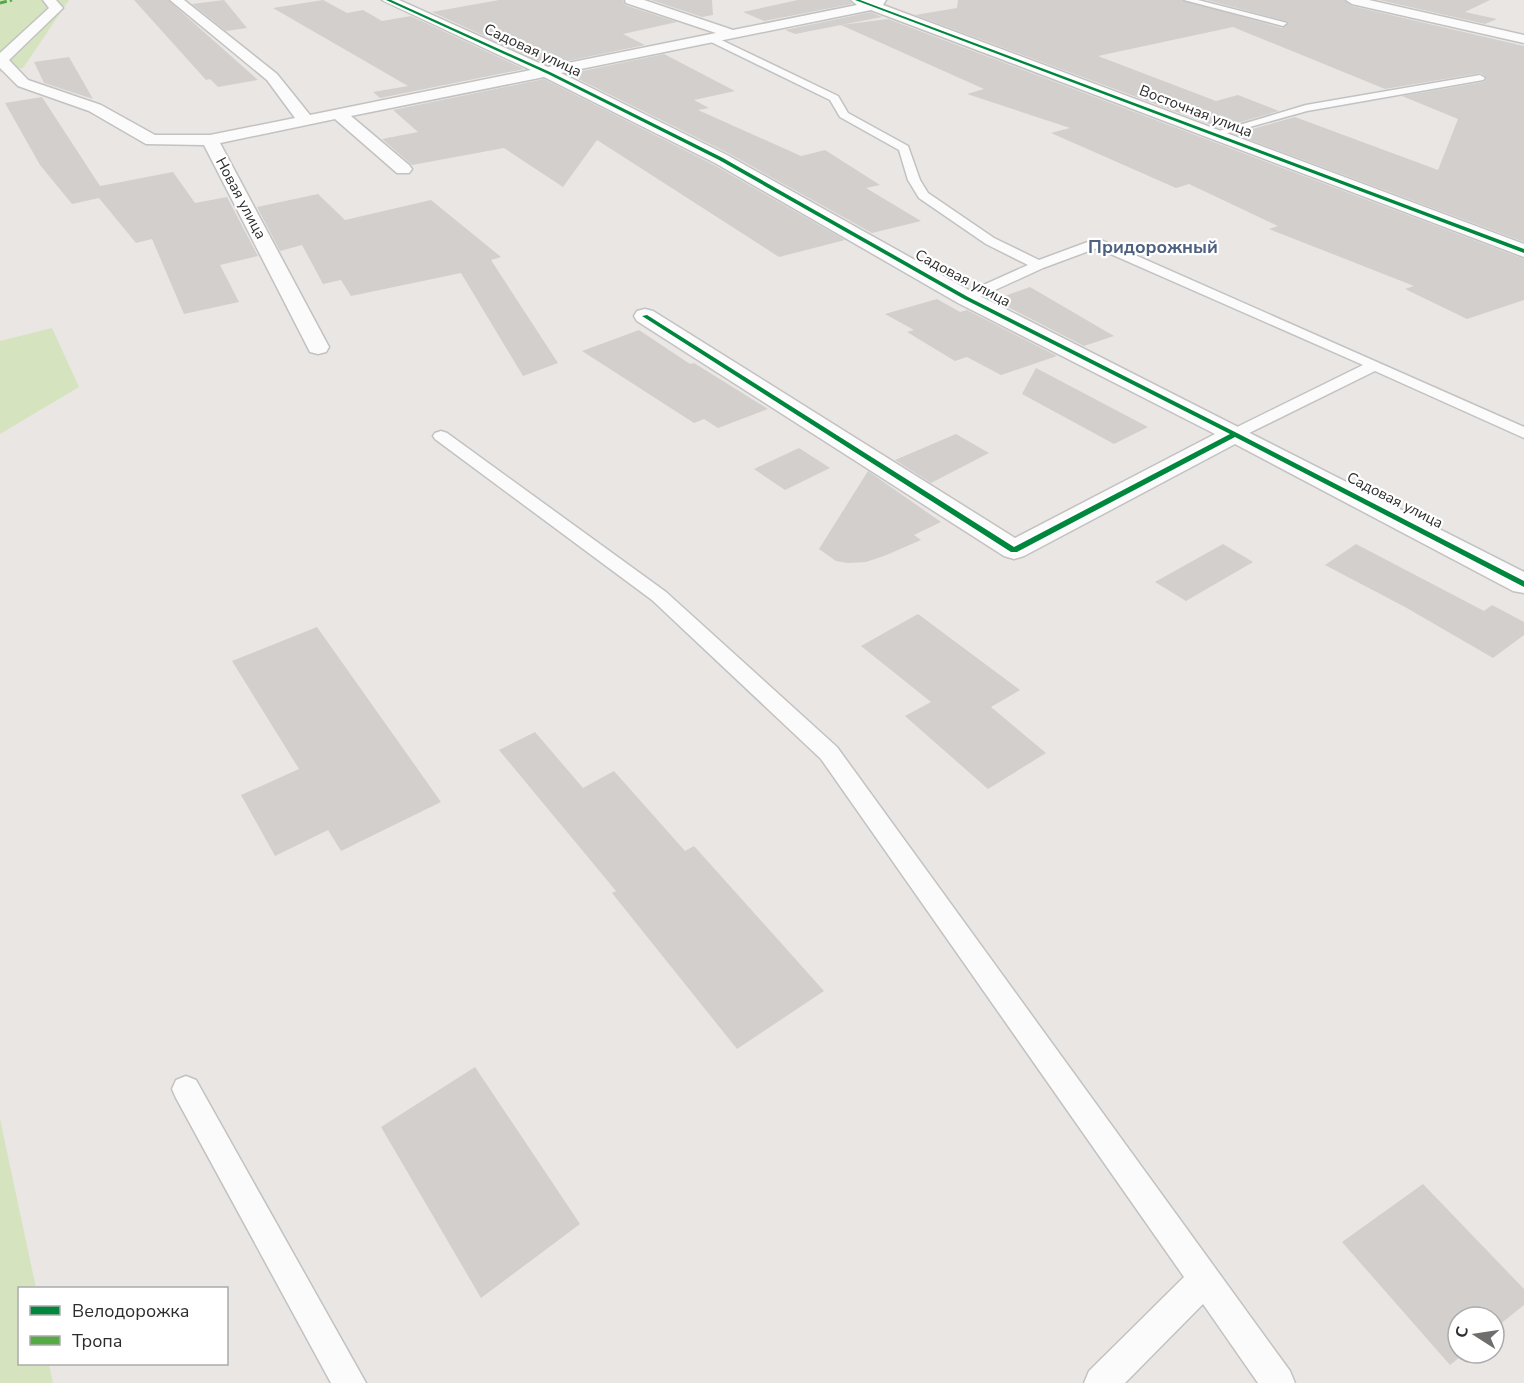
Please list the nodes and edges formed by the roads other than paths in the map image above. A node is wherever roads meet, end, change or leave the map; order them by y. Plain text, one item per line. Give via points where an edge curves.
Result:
1 (49, 0) edge
2 (176, 0) edge
3 (388, 0) edge
4 (631, 0) edge
5 (857, 0) edge
6 (1188, 0) edge
7 (1352, 0) edge
8 (879, 3) edge
9 (1283, 23) dead end
10 (732, 34) junction
11 (710, 38) junction
12 (1524, 39) edge
13 (549, 73) junction
14 (1480, 78) dead end
15 (340, 115) junction
16 (307, 122) junction
17 (1214, 134) junction
18 (210, 140) junction
19 (403, 169) dead end
20 (1524, 251) edge
21 (1038, 265) junction
22 (966, 298) junction
23 (645, 316) dead end
24 (318, 347) dead end
25 (1375, 365) junction
26 (1235, 434) junction
27 (1524, 434) edge
28 (441, 436) dead end
29 (1524, 584) edge
30 (186, 1089) dead end
31 (1203, 1281) junction
32 (349, 1383) edge
33 (1101, 1383) edge
34 (1278, 1383) edge

1 - 18 street, Новая улица via 56,8 2,60 23,83 95,108 152,140
2 - 16 street via 272,77
3 - 13 street, Садовая улица
4 - 10 street
5 - 8 street, Восточная улица
6 - 9 lane
7 - 12 street
8 - 10 street
8 - 17 street, Восточная улица
10 - 11 street
11 - 13 street
11 - 21 lane via 834,98 844,115 904,148 923,195 990,241
13 - 15 street
13 - 22 street, Садовая улица via 721,159
14 - 17 lane via 1306,108
15 - 16 street
15 - 19 street
16 - 18 street
17 - 20 street, Восточная улица
18 - 24 street, Новая улица
21 - 22 lane
21 - 25 lane via 1097,243
22 - 26 street, Садовая улица
23 - 26 street via 1014,550
25 - 26 lane
25 - 27 lane
26 - 29 street, Садовая улица
28 - 31 lane via 659,596 829,753
30 - 32 lane
31 - 33 lane
31 - 34 lane

